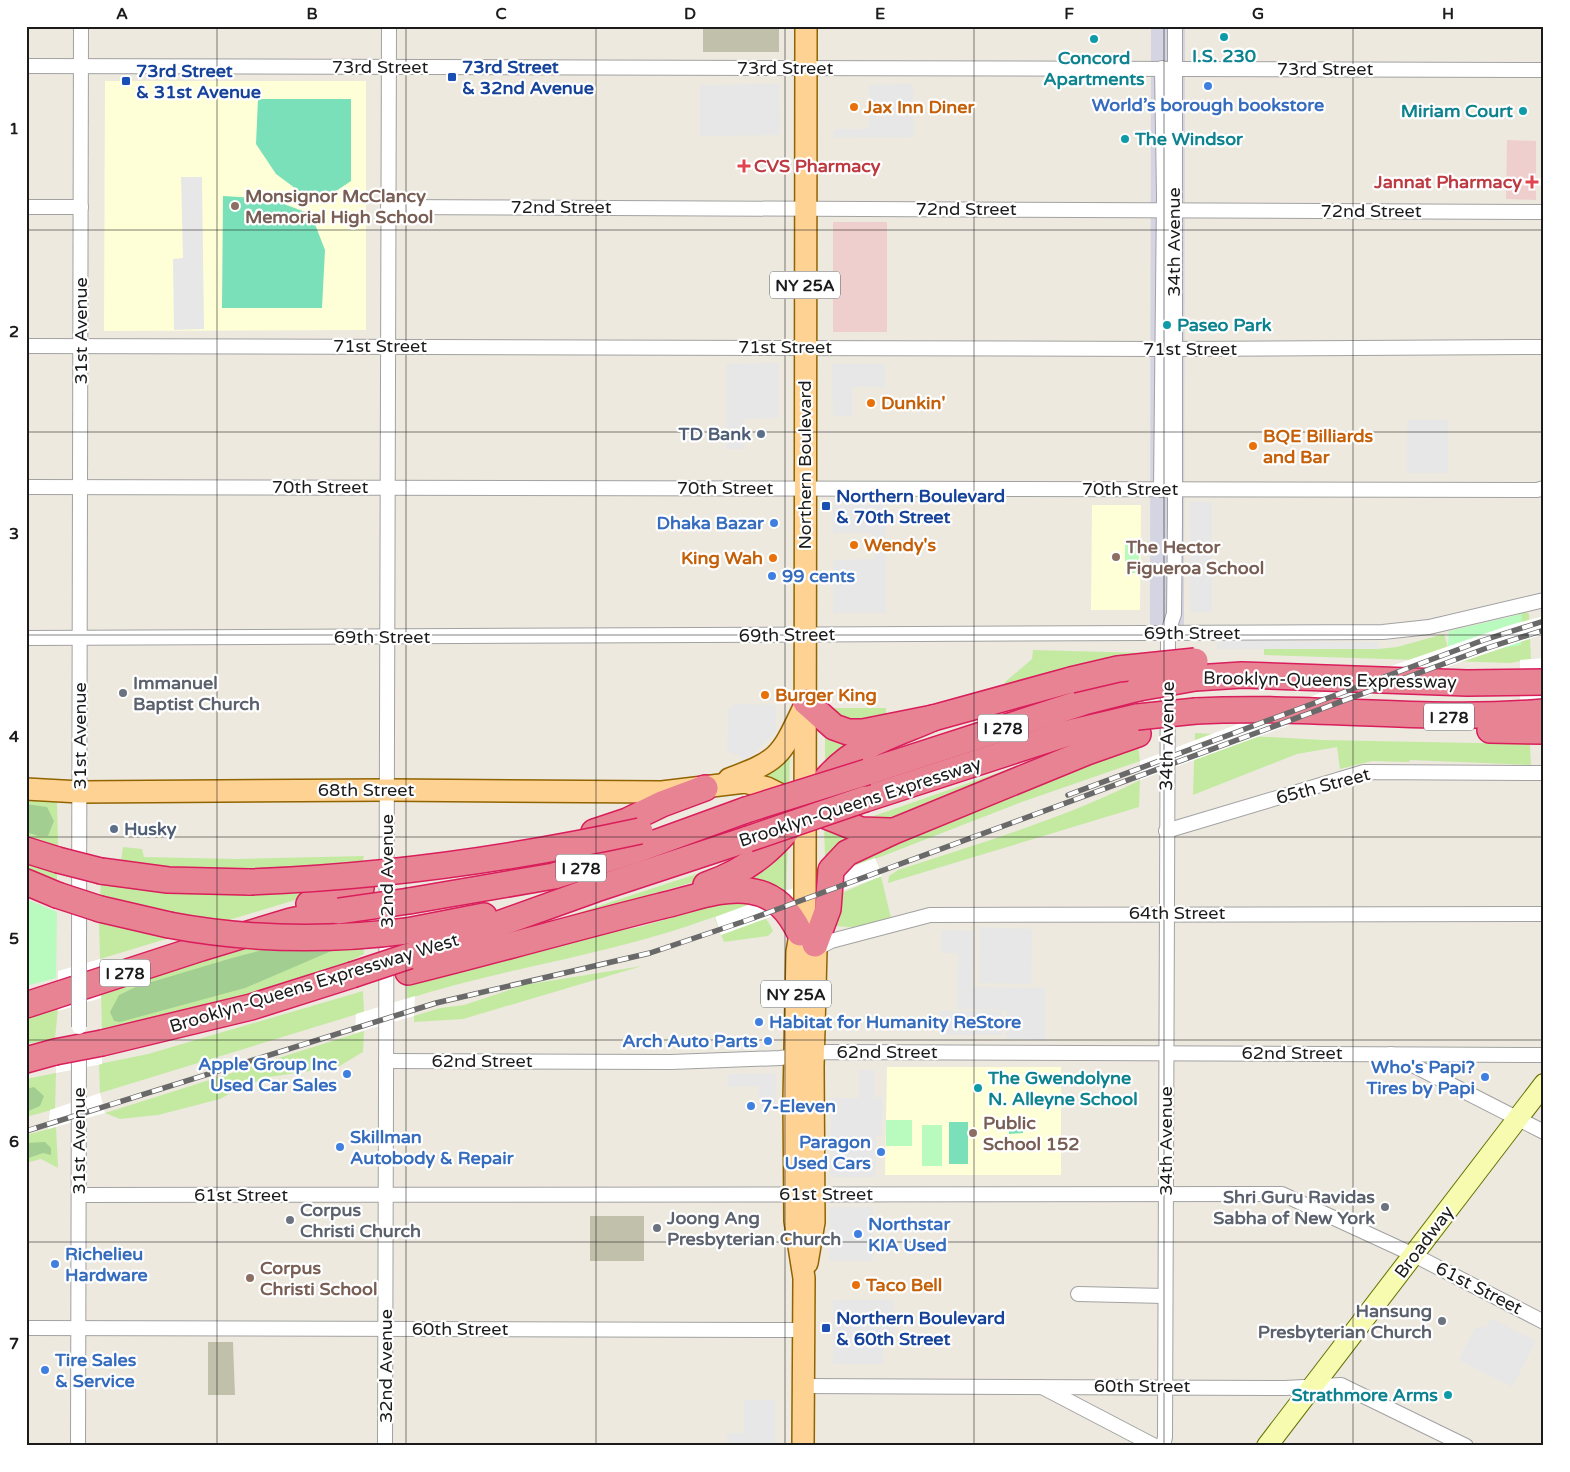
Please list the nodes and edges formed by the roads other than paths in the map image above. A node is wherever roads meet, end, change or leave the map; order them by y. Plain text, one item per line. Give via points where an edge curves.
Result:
1 (81, 26) edge
2 (389, 26) edge
3 (806, 26) edge
4 (1175, 26) edge
5 (26, 66) edge
6 (82, 66) junction
7 (389, 67) junction
8 (806, 68) junction
9 (1168, 68) junction
10 (1544, 70) edge
11 (26, 207) edge
12 (81, 207) junction
13 (388, 207) junction
14 (806, 208) junction
15 (1169, 209) junction
16 (1544, 212) edge
17 (26, 346) edge
18 (80, 346) junction
19 (388, 346) junction
20 (805, 347) junction
21 (1544, 347) edge
22 (1168, 349) junction
23 (26, 487) edge
24 (81, 487) junction
25 (388, 488) junction
26 (805, 488) junction
27 (1544, 488) edge
28 (1168, 490) junction
29 (1544, 600) edge
30 (1168, 632) junction
31 (806, 635) junction
32 (387, 637) junction
33 (26, 638) edge
34 (80, 638) junction
35 (1544, 669) edge
36 (1195, 670) junction
37 (1518, 677) junction
38 (1544, 682) edge
39 (806, 702) junction
40 (933, 718) junction
41 (1534, 722) edge
42 (1138, 725) junction
43 (1544, 774) edge
44 (705, 788) junction
45 (26, 789) edge
46 (387, 790) junction
47 (80, 792) junction
48 (806, 808) junction
49 (746, 810) junction
50 (894, 831) junction
51 (1166, 831) junction
52 (26, 850) edge
53 (460, 864) junction
54 (26, 882) edge
55 (409, 888) junction
56 (596, 889) junction
57 (636, 912) junction
58 (1166, 913) junction
59 (1544, 914) edge
60 (810, 942) junction
61 (201, 948) junction
62 (409, 964) junction
63 (34, 1001) edge
64 (1166, 1053) junction
65 (1387, 1053) junction
66 (1544, 1055) edge
67 (804, 1056) junction
68 (26, 1058) edge
69 (386, 1060) junction
70 (1544, 1084) edge
71 (1518, 1119) junction
72 (1544, 1132) edge
73 (804, 1193) junction
74 (1166, 1193) junction
75 (79, 1195) junction
76 (386, 1196) junction
77 (1414, 1255) junction
78 (1078, 1294) dead end
79 (1164, 1296) junction
80 (1544, 1322) edge
81 (26, 1328) edge
82 (78, 1328) junction
83 (386, 1328) junction
84 (803, 1330) junction
85 (803, 1386) junction
86 (1039, 1386) junction
87 (1314, 1386) junction
88 (1165, 1387) junction
89 (78, 1446) edge
90 (386, 1446) edge
91 (803, 1446) edge
92 (1155, 1446) edge
93 (1163, 1446) edge
94 (1267, 1446) edge
95 (1466, 1446) edge

1 - 6 street, 31st Avenue
2 - 7 street, 32nd Avenue
3 - 8 main road, Northern Boulevard / NY 25A
4 - 9 street, 34th Avenue
5 - 6 street, 73rd Street
6 - 7 street, 73rd Street
6 - 12 street, 31st Avenue
7 - 8 street, 73rd Street
7 - 13 street, 32nd Avenue
8 - 9 street, 73rd Street
8 - 14 main road, Northern Boulevard / NY 25A
9 - 10 street, 73rd Street
9 - 15 street, 34th Avenue
11 - 12 street
12 - 18 street, 31st Avenue
13 - 14 street, 72nd Street
13 - 19 street, 32nd Avenue
14 - 15 street, 72nd Street
14 - 20 main road, Northern Boulevard / NY 25A
15 - 16 street, 72nd Street
15 - 22 street, 34th Avenue
17 - 18 street, 71st Street
18 - 19 street, 71st Street
18 - 24 street, 31st Avenue
19 - 20 street, 71st Street
19 - 25 street, 32nd Avenue
20 - 22 street, 71st Street
20 - 26 main road, Northern Boulevard / NY 25A
21 - 22 street, 71st Street
22 - 28 street, 34th Avenue
23 - 24 street, 70th Street
24 - 25 street, 70th Street
24 - 34 street, 31st Avenue
25 - 26 street, 70th Street
25 - 32 street, 32nd Avenue
26 - 28 street, 70th Street
26 - 31 main road, Northern Boulevard / NY 25A
27 - 28 street, 70th Street
28 - 30 street, 34th Avenue via 1174,614
29 - 30 street, 69th Street via 1411,630
30 - 31 street, 69th Street
30 - 51 street, 34th Avenue
31 - 32 street, 69th Street
31 - 39 main road, Northern Boulevard
32 - 34 street, 69th Street
32 - 46 street, 32nd Avenue
33 - 34 street, 69th Street
34 - 47 street, 31st Avenue
35 - 37 highway
36 - 37 highway, Brooklyn-Queens Expressway / I 278 via 1276,664 1347,678 1467,683
36 - 40 highway, bridge via 1118,670
36 - 49 highway, Brooklyn-Queens Expressway / I 278, bridge via 1095,698
37 - 38 highway, Brooklyn-Queens Expressway / I 278
39 - 40 highway via 827,722 848,732 872,731
39 - 44 main road via 784,747 775,758 754,770
39 - 48 main road, Northern Boulevard
40 - 48 highway via 885,736 858,752 830,775
41 - 42 highway, Brooklyn-Queens Expressway via 1452,729 1376,715 1292,711 1196,717
42 - 50 highway via 1087,752
42 - 56 highway, Brooklyn-Queens Expressway / I 278, bridge via 1065,734
43 - 51 street, 65th Street via 1364,772
44 - 46 main road, 68th Street via 662,792
44 - 48 main road via 745,782 777,792
44 - 53 highway via 602,830
45 - 47 main road, 68th Street
46 - 47 main road, 68th Street
46 - 69 street, 32nd Avenue
47 - 75 street, 31st Avenue, bridge
48 - 50 highway via 861,830
48 - 57 highway via 774,846 749,866
48 - 60 main road, Northern Boulevard / NY 25A via 805,904
49 - 53 highway, bridge via 544,851
49 - 55 highway, I 278 via 554,876
50 - 60 highway via 854,848 835,864 829,876 828,909
51 - 58 street, 34th Avenue
52 - 53 highway, bridge via 101,871 168,880 250,882 374,874
53 - 55 highway
54 - 56 highway, bridge via 100,909 169,925 219,933 288,938 407,931
55 - 61 highway, I 278, bridge via 339,911 291,921
55 - 61 highway via 361,888 271,915
56 - 62 highway, Brooklyn-Queens Expressway West / I 278
57 - 60 highway via 724,892 750,891 780,903
57 - 62 highway
58 - 59 street, 64th Street
58 - 60 street, 64th Street via 930,915 831,941
58 - 64 street, 34th Avenue
60 - 67 main road, Northern Boulevard / NY 25A via 797,952
61 - 63 highway, I 278
62 - 68 highway, Brooklyn-Queens Expressway West / I 278, bridge via 102,1043
64 - 65 street, 62nd Street
64 - 67 street, 62nd Street via 827,1052
64 - 74 street, 34th Avenue
65 - 66 street, 62nd Street
65 - 71 street, 62nd Street
67 - 69 street, 62nd Street via 671,1062
67 - 73 main road, Northern Boulevard / NY 25A
69 - 76 street, 32nd Avenue
70 - 71 main road, Broadway
71 - 72 street, 62nd Street
71 - 77 main road, Broadway
73 - 74 street, 61st Street
73 - 76 street, 61st Street
73 - 84 main road, Northern Boulevard / NY 25A via 795,1220 804,1278
74 - 77 street, 61st Street via 1282,1194
74 - 79 street, 34th Avenue
75 - 76 street, 61st Street
75 - 82 street, 31st Avenue
76 - 83 street, 32nd Avenue
77 - 80 street, 61st Street
77 - 87 main road, Broadway
78 - 79 street
79 - 88 street, 34th Avenue
81 - 82 street, 60th Street
82 - 83 street, 60th Street
82 - 89 street, 31st Avenue
83 - 84 street, 60th Street
83 - 90 street, 32nd Avenue
84 - 85 main road, Northern Boulevard / NY 25A
85 - 86 street, 60th Street
85 - 91 main road, Northern Boulevard / NY 25A
86 - 88 street, 60th Street
86 - 92 street
87 - 88 street, 60th Street
87 - 94 main road, Broadway
87 - 95 street, 60th Street via 1341,1385
88 - 93 street, 34th Avenue

